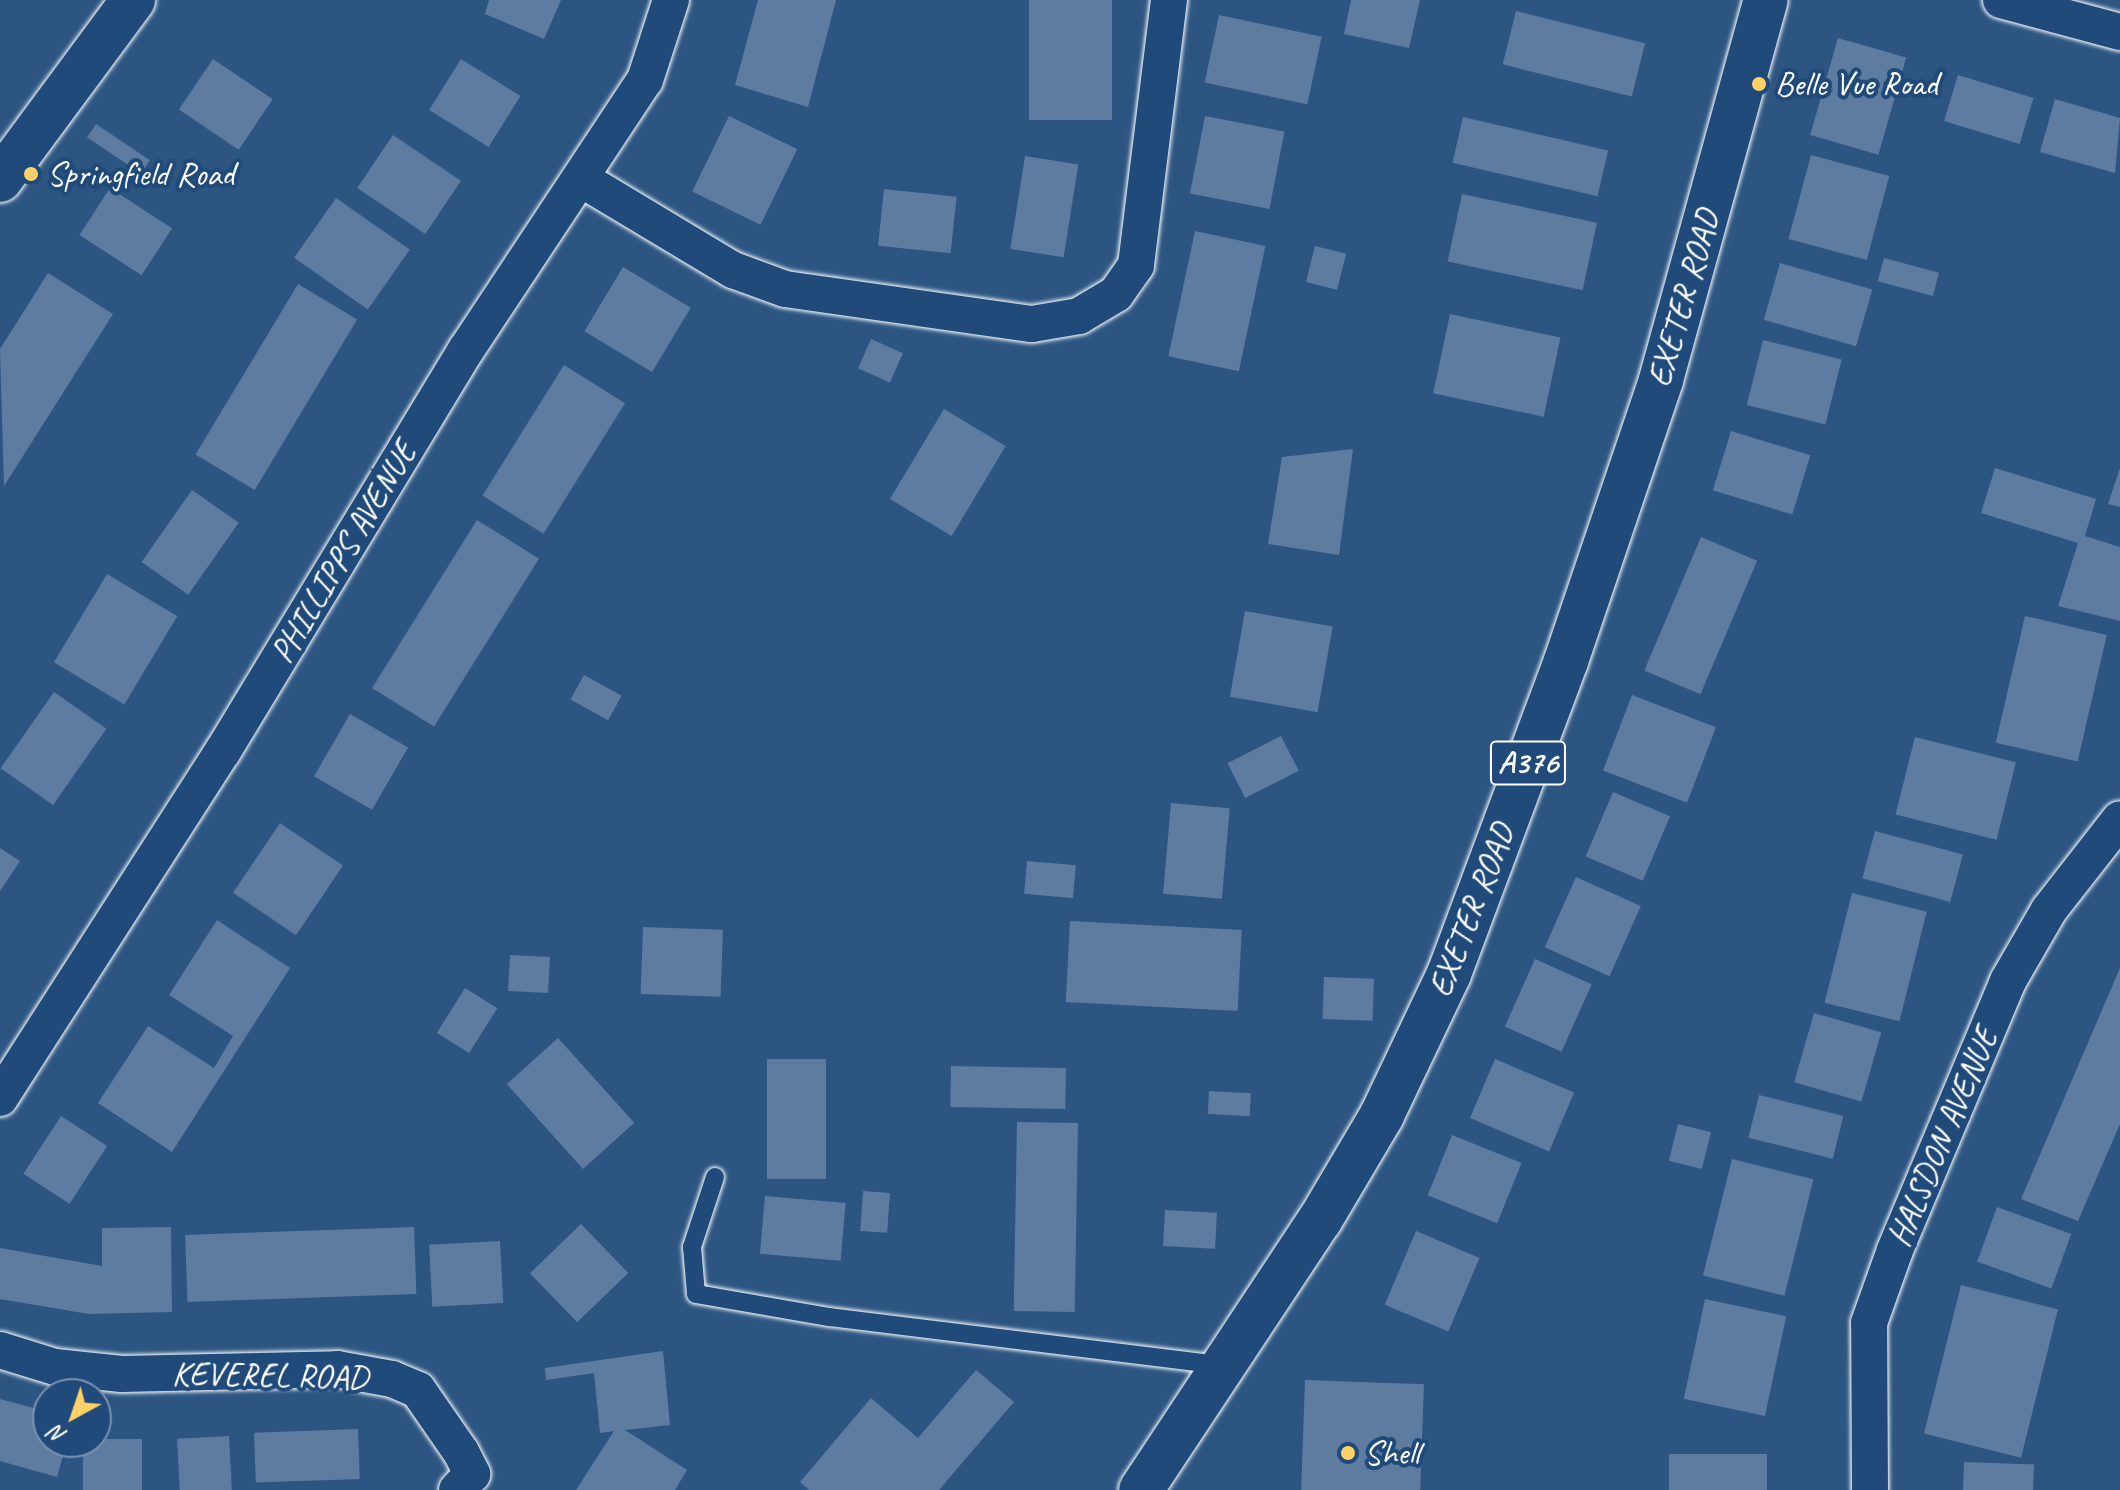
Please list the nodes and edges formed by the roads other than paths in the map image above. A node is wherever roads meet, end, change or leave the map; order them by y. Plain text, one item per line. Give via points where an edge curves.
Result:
1 (133, 0) edge
2 (671, 0) edge
3 (1169, 0) edge
4 (1766, 0) edge
5 (2001, 0) edge
6 (2120, 32) edge
7 (0, 180) edge
8 (583, 180) junction
9 (2120, 819) edge
10 (0, 1098) edge
11 (715, 1177) dead end
12 (0, 1350) edge
13 (1224, 1366) junction
14 (457, 1490) edge
15 (1141, 1490) edge
16 (1870, 1490) edge

1 - 7 main road
2 - 8 street, PHILLIPPS AVENUE via 645,80
3 - 8 street via 1136,265 1116,294 1079,316 1032,324 785,289 733,270
4 - 13 main road, EXETER ROAD / A376 via 1661,380 1566,661 1449,974 1382,1115
5 - 6 street
8 - 10 street, PHILLIPPS AVENUE via 466,350 223,751
9 - 16 street, HALSDON AVENUE via 2049,910 2008,981 1895,1250 1869,1323
11 - 13 lane via 692,1247 696,1294 829,1317
12 - 14 street, KEVEREL ROAD via 55,1367 122,1374 337,1369 392,1379 418,1390 461,1452 472,1474
13 - 15 main road, EXETER ROAD / A376

